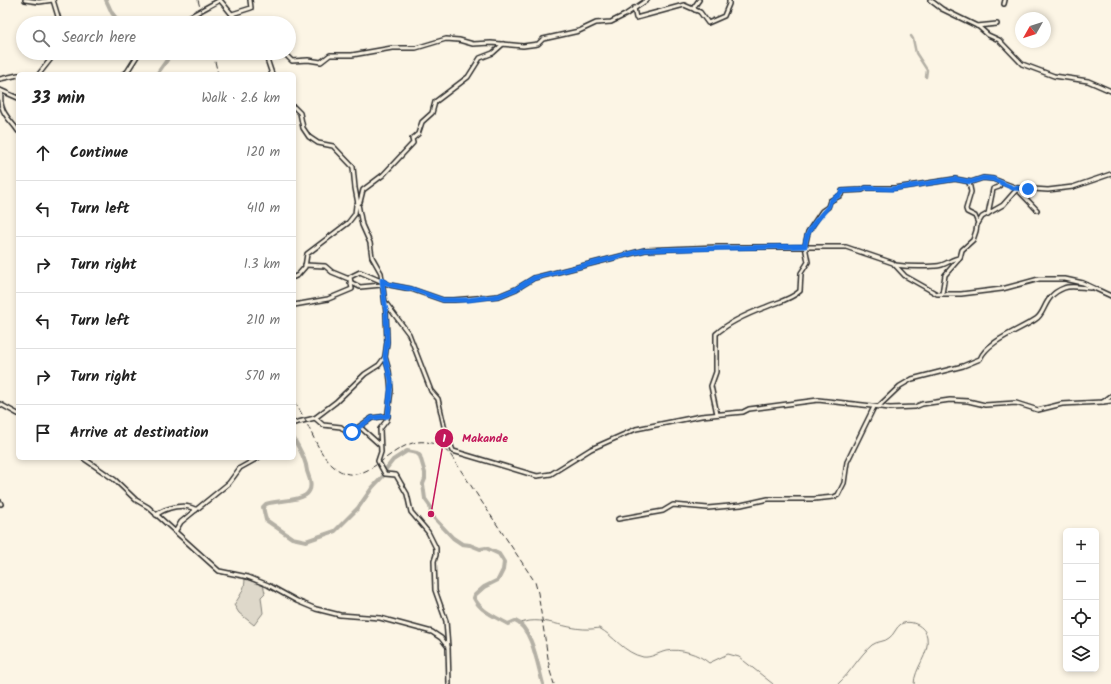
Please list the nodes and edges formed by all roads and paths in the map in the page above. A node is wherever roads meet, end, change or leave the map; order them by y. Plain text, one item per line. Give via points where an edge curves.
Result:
1 (25, 0) edge
2 (53, 0) edge
3 (220, 0) edge
4 (250, 0) edge
5 (647, 0) edge
6 (699, 0) edge
7 (729, 0) edge
8 (930, 0) edge
9 (1005, 0) edge
10 (1004, 4) dead end
11 (634, 8) junction
12 (695, 10) junction
13 (232, 14) joint
14 (58, 16) edge
15 (191, 16) edge
16 (997, 24) dead end
17 (977, 26) junction
18 (503, 44) junction
19 (50, 60) edge
20 (135, 60) edge
21 (267, 60) edge
22 (291, 60) edge
23 (41, 72) edge
24 (127, 72) edge
25 (271, 72) edge
26 (16, 75) edge
27 (0, 78) edge
28 (0, 90) edge
29 (1111, 91) edge
30 (16, 97) edge
31 (296, 109) edge
32 (16, 128) edge
33 (1111, 174) edge
34 (969, 182) junction
35 (1000, 183) junction
36 (1018, 189) junction
37 (358, 204) junction
38 (1037, 210) dead end
39 (988, 214) junction
40 (978, 223) junction
41 (805, 246) junction
42 (960, 258) junction
43 (305, 265) junction
44 (895, 265) junction
45 (907, 267) junction
46 (902, 273) junction
47 (296, 276) edge
48 (382, 280) junction
49 (350, 281) junction
50 (382, 285) junction
51 (1093, 288) junction
52 (942, 294) junction
53 (1111, 296) edge
54 (385, 302) junction
55 (296, 305) edge
56 (385, 357) junction
57 (1111, 396) edge
58 (1111, 401) edge
59 (1103, 402) junction
60 (0, 404) edge
61 (879, 406) junction
62 (874, 407) junction
63 (16, 413) edge
64 (717, 414) junction
65 (388, 416) junction
66 (315, 418) junction
67 (296, 423) edge
68 (360, 427) junction
69 (380, 445) junction
70 (86, 460) edge
71 (254, 460) edge
72 (196, 510) junction
73 (156, 515) junction
74 (618, 519) dead end
75 (175, 532) junction
76 (448, 646) junction
77 (449, 684) edge

1 - 2 street
2 - 14 street
3 - 13 street
3 - 15 street
4 - 13 street via 251,8
5 - 11 street
6 - 12 street via 694,7
7 - 12 street via 724,16 708,23 700,12
8 - 17 street via 942,9
9 - 10 street
11 - 12 street via 636,18 684,5
11 - 18 street via 611,22 596,23 579,31 543,40 538,44
16 - 17 street
17 - 29 street via 999,40 1022,64 1054,76 1088,81
18 - 22 street via 472,44 459,40 445,40 416,48 330,55 322,62
18 - 37 street via 493,53 480,58 465,80 435,102 432,113 422,122 420,132 412,139 413,144 363,190
19 - 23 street
20 - 24 street
21 - 25 street
26 - 27 street
28 - 30 street
28 - 32 street via 1,106
31 - 37 street via 309,137 318,143 332,145 351,164
33 - 36 street via 1073,187 1048,190
34 - 35 street via 983,178
34 - 40 street via 971,192 966,210 975,216
34 - 41 street via 955,179 892,189 866,188 842,191 841,195 830,201 828,207 822,211 808,232
35 - 36 street
35 - 39 street via 999,187 993,189
36 - 38 street
36 - 39 street via 1003,205
37 - 43 street via 355,214 342,229 307,254
37 - 48 street via 372,257
39 - 40 street
40 - 42 street via 975,236 962,250
41 - 44 street via 846,247
41 - 48 street via 645,250 534,278 499,296 468,300 443,300 412,289 390,285
41 - 64 street via 808,262 801,274 800,291 758,310 716,334 716,372 711,386
42 - 45 street via 937,266
42 - 52 street via 945,275
43 - 47 street
43 - 49 street via 325,266
44 - 45 street
44 - 46 street
45 - 46 street
46 - 52 street via 937,294
48 - 49 street via 370,278 361,272 350,276
48 - 50 street
49 - 50 street via 360,287
49 - 55 street via 352,288 340,295
50 - 54 street
51 - 52 street via 1065,279 1040,279 1002,289
51 - 53 street
51 - 61 street via 1065,288 1055,293 1046,301 1038,318 983,352 980,359 912,379 900,386
54 - 56 street
54 - 64 street via 409,334 431,391 438,399 444,426 455,452 532,475 546,475 591,449 636,428
56 - 65 street via 391,381
56 - 66 street via 338,401
57 - 59 street
58 - 59 street
59 - 61 street via 1062,404 1038,410 1016,403 985,404 958,401 907,407
60 - 63 street
61 - 62 street
62 - 64 street via 818,400
62 - 74 street via 847,462 844,483 838,495 834,497 768,499 708,508 673,505 662,511
65 - 68 street via 372,418
65 - 69 street via 380,429
66 - 67 street
66 - 68 street via 323,425 341,427 347,434
68 - 69 street
69 - 76 street via 378,461 385,474 396,475 408,495 411,512 428,532 437,553 434,561 435,590 446,621
70 - 73 street
71 - 72 street via 240,468 229,483
72 - 73 street via 191,507 174,507
72 - 75 street via 180,523
73 - 75 street
75 - 76 street via 219,571 268,585 297,602 316,609 340,615 380,618 432,632
76 - 77 street

